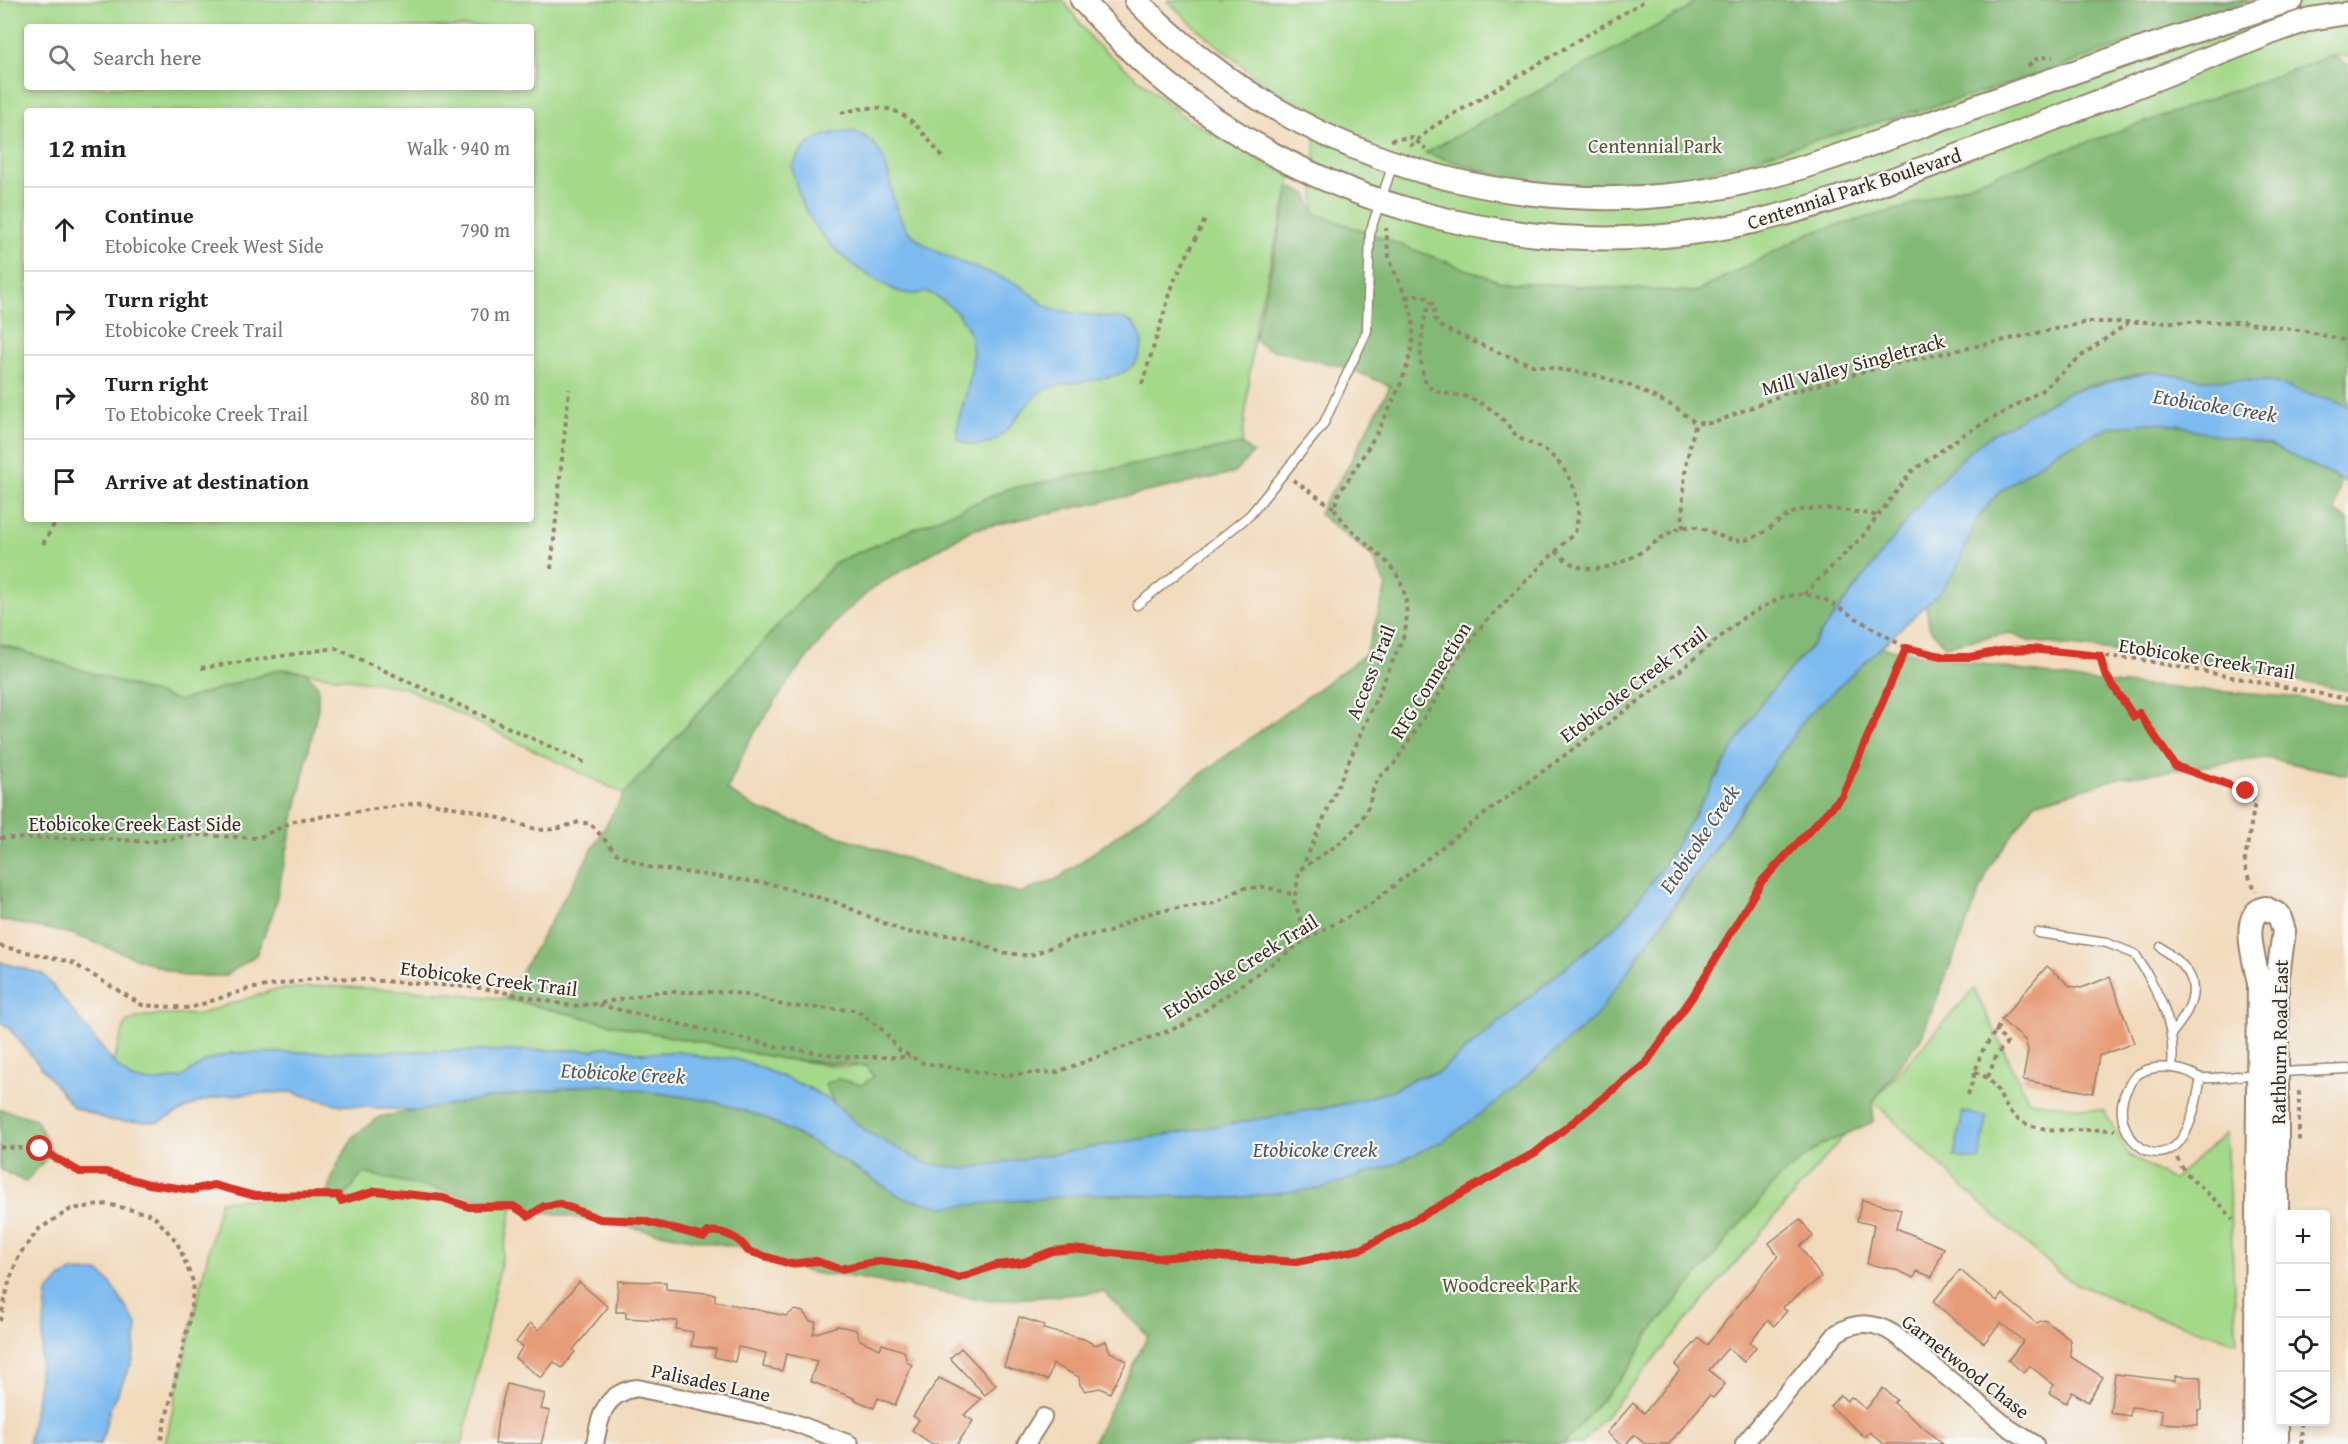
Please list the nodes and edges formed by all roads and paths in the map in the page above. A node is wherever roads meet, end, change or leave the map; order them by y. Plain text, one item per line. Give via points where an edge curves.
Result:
1 (1082, 0) edge
2 (1136, 0) edge
3 (1646, 0) edge
4 (2292, 0) edge
5 (2348, 13) edge
6 (2065, 58) dead end
7 (2022, 73) dead end
8 (841, 113) dead end
9 (1416, 140) junction
10 (1433, 155) dead end
11 (945, 161) dead end
12 (1393, 164) junction
13 (1381, 201) junction
14 (1205, 220) dead end
15 (1406, 298) junction
16 (1431, 302) junction
17 (2128, 323) junction
18 (2348, 341) edge
19 (1142, 384) dead end
20 (569, 389) dead end
21 (1696, 423) junction
22 (1285, 474) junction
23 (1334, 508) junction
24 (1879, 516) junction
25 (55, 522) edge
26 (1683, 528) junction
27 (43, 544) dead end
28 (1556, 551) junction
29 (551, 569) dead end
30 (1804, 594) junction
31 (1137, 605) dead end
32 (1906, 648) junction
33 (2100, 656) junction
34 (201, 668) dead end
35 (2348, 699) edge
36 (588, 764) dead end
37 (0, 838) edge
38 (1301, 871) junction
39 (1295, 895) junction
40 (2265, 908) junction
41 (2038, 933) dead end
42 (1308, 938) junction
43 (0, 946) edge
44 (2161, 947) dead end
45 (596, 1004) junction
46 (2001, 1023) dead end
47 (1995, 1030) junction
48 (2172, 1033) junction
49 (911, 1057) junction
50 (2172, 1067) junction
51 (2348, 1069) edge
52 (1975, 1072) junction
53 (2267, 1073) junction
54 (1988, 1077) junction
55 (2201, 1078) junction
56 (1968, 1095) dead end
57 (2125, 1130) junction
58 (0, 1147) edge
59 (2173, 1150) junction
60 (2233, 1220) dead end
61 (0, 1321) edge
62 (1043, 1417) dead end
63 (2301, 1426) edge
64 (160, 1444) edge
65 (595, 1444) edge
66 (850, 1444) edge
67 (1026, 1444) edge
68 (1744, 1444) edge
69 (2035, 1444) edge
70 (2255, 1444) edge
71 (2277, 1444) edge
72 (2301, 1444) edge

1 - 13 street, Centennial Park Boulevard via 1124,45 1208,114 1309,173
2 - 12 street, Centennial Park Boulevard via 1190,50 1248,92 1344,145
3 - 9 path
4 - 12 street, Centennial Park Boulevard via 2089,66 1826,159 1767,177 1692,192 1570,198 1471,184
5 - 13 street, Centennial Park Boulevard via 2273,32 1876,184 1776,216 1726,227 1626,238 1562,237 1466,224
6 - 7 path via 2039,57
8 - 11 path via 860,108 895,110 916,123
9 - 10 path
9 - 12 path
12 - 13 lane
13 - 15 path via 1389,255
13 - 22 lane via 1370,232 1368,331 1323,425
14 - 19 path via 1174,280
15 - 16 path via 1416,295
15 - 23 path via 1414,325 1401,383
16 - 21 path via 1435,319 1443,328 1533,365 1595,375 1631,386 1675,407
16 - 28 path, RFG Connection via 1425,311 1419,358 1427,385 1485,406 1517,436 1546,452 1572,484 1579,500 1579,518 1575,532
17 - 18 path, Mill Valley Singletrack via 2242,322
17 - 21 path, Mill Valley Singletrack via 2088,322 1885,366 1781,395 1714,423
17 - 24 path via 2041,391 1963,435 1912,471
20 - 29 path
21 - 26 path via 1688,457
22 - 23 path, Access Trail
22 - 31 lane via 1250,515
23 - 38 path, Access Trail via 1399,576 1407,593 1408,610 1405,633
24 - 26 path via 1802,510 1748,540 1730,541 1710,529
24 - 30 path
25 - 27 path
26 - 28 path via 1670,531 1646,549 1607,567 1590,570 1567,563
28 - 38 path, RFG Connection via 1474,636 1394,764 1377,778 1362,819 1342,843
30 - 32 path, Etobicoke Creek Trail via 1824,599
30 - 42 path, Etobicoke Creek Trail via 1782,597 1743,618 1678,672 1368,906
32 - 33 path, Etobicoke Creek Trail via 1945,657 2031,649
32 - 58 path via 1842,796 1762,881 1693,996 1646,1063 1536,1152 1362,1249 1296,1262 1190,1255 1159,1258 1072,1249 996,1265 959,1278 925,1267 880,1261 840,1269 816,1261 790,1264 748,1251 743,1243 715,1231 704,1237 644,1221 600,1219 560,1204 544,1206 529,1216 513,1206 469,1207 443,1198 376,1191 341,1201 338,1195 255,1196 214,1185 192,1190 106,1172 80,1172 40,1149
33 - 35 path, Etobicoke Creek Trail via 2137,659
33 - 40 path via 2105,674 2134,717 2139,713 2175,766 2246,791 2254,802 2244,865
34 - 36 path via 335,648
37 - 39 path, Etobicoke Creek East Side via 149,842 195,835 258,838 297,820 425,802 476,811 539,830 579,822 591,824 617,854 648,867 771,884 835,902 905,932 961,936 1000,952 1029,956 1077,937 1109,932 1137,917 1214,903 1243,888 1266,887
38 - 39 path, Access Trail
39 - 42 path, Access Trail via 1299,919
40 - 53 street, Rathburn Road East via 2257,911 2250,926
40 - 53 street, Rathburn Road East via 2275,911 2283,925
41 - 48 lane via 2107,944 2135,954 2159,996
42 - 49 path, Etobicoke Creek Trail via 1184,1025 1057,1072 1000,1075 922,1063
43 - 45 path, Etobicoke Creek Trail via 71,962 142,1005 190,1008 248,988 326,977 482,988 572,1006
44 - 48 lane via 2188,972 2193,990 2190,1010
45 - 49 path via 774,1047 845,1057
45 - 49 path, Etobicoke Creek Trail via 657,992 707,990 758,997 784,1006 856,1010
46 - 47 path
47 - 52 path
47 - 54 path via 2007,1043 1997,1054
48 - 50 lane
50 - 55 lane
50 - 57 lane via 2135,1076 2122,1102
51 - 53 lane
52 - 54 path
52 - 56 path
53 - 55 lane
53 - 70 street, Rathburn Road East
53 - 71 street, Rathburn Road East
54 - 57 path via 2014,1116 2035,1128
55 - 59 lane via 2189,1126
57 - 59 lane via 2130,1139 2151,1151 2163,1154
59 - 60 path via 2185,1173 2214,1196
61 - 64 path via 19,1255 39,1229 71,1209 107,1204 153,1215 177,1242 194,1284 189,1322
62 - 67 street
63 - 72 path
65 - 66 street, Palisades Lane via 607,1402 621,1392 637,1388 790,1421
68 - 69 street, Garnetwood Chase via 1837,1333 1863,1323 1894,1334 2009,1428

